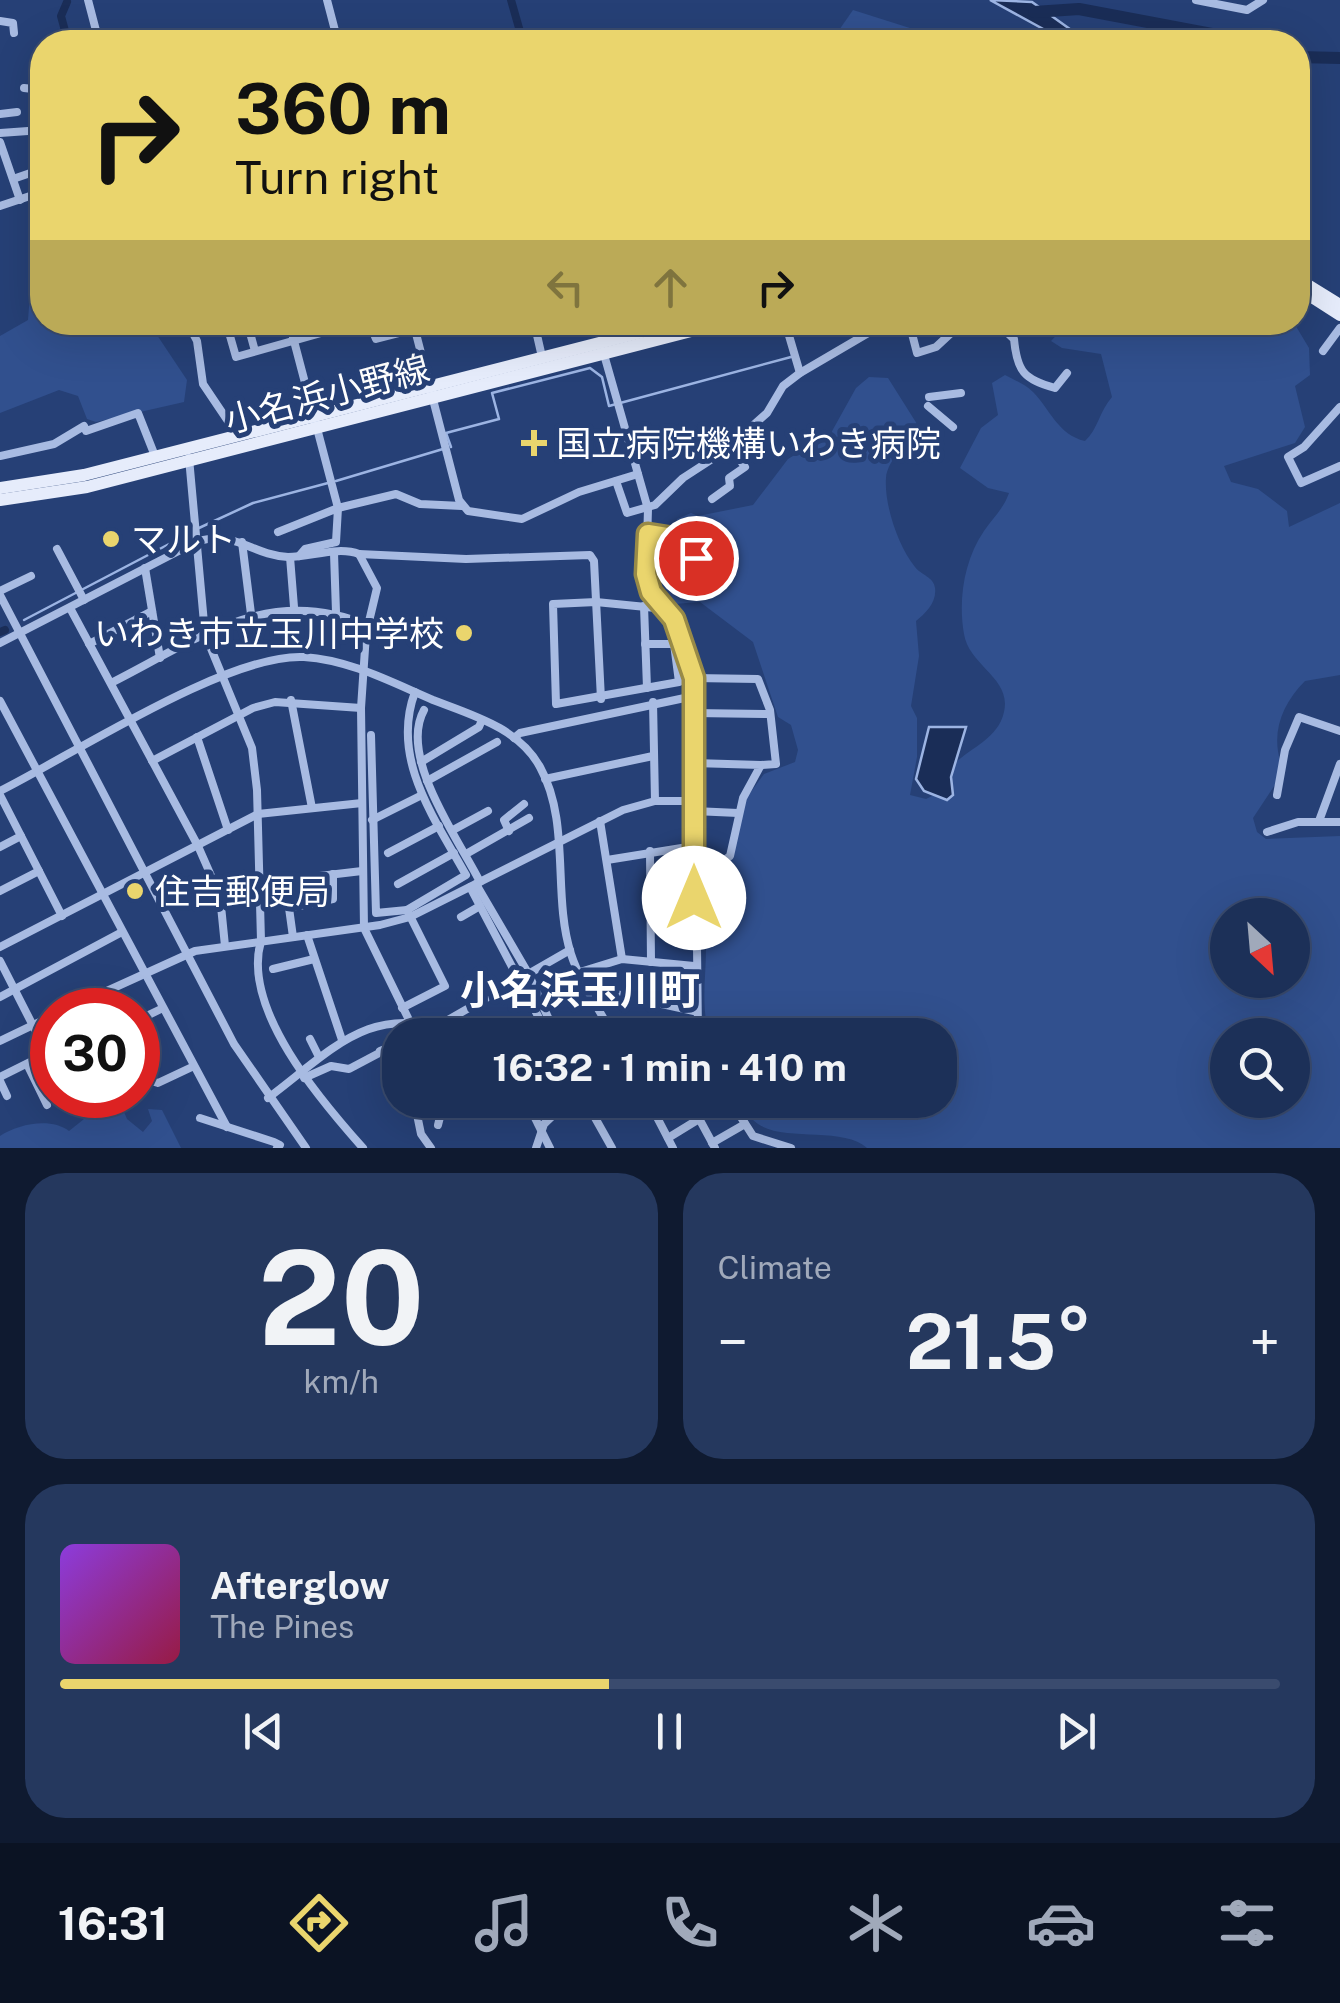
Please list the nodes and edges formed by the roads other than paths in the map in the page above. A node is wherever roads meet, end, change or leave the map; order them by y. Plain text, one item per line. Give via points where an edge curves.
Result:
1 (88, 0) edge
2 (327, 0) edge
3 (1196, 0) edge
4 (1263, 0) edge
5 (0, 22) edge
6 (96, 30) edge
7 (335, 30) edge
8 (14, 33) dead end
9 (24, 88) dead end
10 (30, 89) edge
11 (17, 112) dead end
12 (0, 114) edge
13 (30, 131) edge
14 (0, 132) edge
15 (0, 142) edge
16 (30, 173) edge
17 (13, 178) junction
18 (30, 196) edge
19 (20, 200) junction
20 (0, 206) edge
21 (1310, 286) edge
22 (1310, 296) edge
23 (1340, 304) edge
24 (1340, 315) edge
25 (1340, 328) edge
26 (194, 335) edge
27 (230, 335) edge
28 (250, 335) edge
29 (292, 335) edge
30 (310, 335) edge
31 (416, 335) edge
32 (537, 335) edge
33 (642, 335) edge
34 (664, 335) edge
35 (789, 335) edge
36 (864, 335) edge
37 (913, 335) edge
38 (950, 335) edge
39 (1010, 335) edge
40 (294, 341) junction
41 (602, 348) junction
42 (1323, 351) dead end
43 (255, 352) junction
44 (542, 358) junction
45 (1067, 373) dead end
46 (800, 374) junction
47 (432, 392) junction
48 (961, 394) dead end
49 (1336, 410) edge
50 (314, 423) junction
51 (1340, 424) edge
52 (953, 427) dead end
53 (238, 436) junction
54 (730, 446) junction
55 (188, 455) junction
56 (0, 456) edge
57 (156, 456) junction
58 (1340, 466) edge
59 (638, 474) junction
60 (616, 481) junction
61 (0, 488) edge
62 (0, 500) edge
63 (712, 500) dead end
64 (462, 506) junction
65 (338, 508) junction
66 (648, 509) junction
67 (278, 532) dead end
68 (710, 532) dead end
69 (648, 534) junction
70 (198, 541) junction
71 (242, 542) junction
72 (58, 550) dead end
73 (334, 553) junction
74 (359, 554) junction
75 (294, 556) junction
76 (145, 568) junction
77 (31, 576) dead end
78 (0, 593) edge
79 (84, 600) junction
80 (596, 602) junction
81 (644, 606) junction
82 (294, 607) junction
83 (70, 608) junction
84 (666, 608) junction
85 (152, 611) junction
86 (336, 612) junction
87 (251, 614) junction
88 (369, 626) junction
89 (20, 633) junction
90 (205, 634) junction
91 (0, 643) edge
92 (90, 644) junction
93 (645, 644) junction
94 (160, 658) junction
95 (364, 671) junction
96 (222, 675) junction
97 (694, 678) junction
98 (111, 683) junction
99 (647, 688) junction
100 (415, 692) junction
101 (694, 696) junction
102 (601, 699) junction
103 (291, 700) junction
104 (0, 701) edge
105 (652, 702) junction
106 (362, 708) junction
107 (424, 710) dead end
108 (241, 714) junction
109 (694, 714) junction
110 (770, 714) junction
111 (482, 720) junction
112 (132, 722) junction
113 (1340, 731) edge
114 (371, 735) dead end
115 (197, 737) junction
116 (514, 738) junction
117 (498, 742) dead end
118 (79, 750) junction
119 (653, 756) junction
120 (152, 760) junction
121 (420, 762) junction
122 (694, 763) junction
123 (1340, 764) edge
124 (761, 765) junction
125 (38, 772) junction
126 (545, 778) junction
127 (428, 781) junction
128 (0, 793) edge
129 (422, 795) junction
130 (1277, 795) dead end
131 (655, 801) junction
132 (362, 803) junction
133 (524, 804) dead end
134 (694, 806) junction
135 (312, 808) junction
136 (488, 810) dead end
137 (738, 812) junction
138 (258, 814) junction
139 (529, 818) dead end
140 (372, 820) junction
141 (600, 821) junction
142 (1319, 821) junction
143 (1340, 822) edge
144 (439, 826) junction
145 (228, 830) junction
146 (453, 830) junction
147 (509, 830) junction
148 (1266, 832) dead end
149 (21, 836) junction
150 (557, 843) junction
151 (198, 846) junction
152 (694, 846) junction
153 (0, 847) edge
154 (650, 852) junction
155 (388, 853) dead end
156 (454, 853) junction
157 (466, 854) junction
158 (607, 860) junction
159 (694, 864) junction
160 (39, 871) junction
161 (362, 871) junction
162 (144, 874) junction
163 (333, 874) junction
164 (260, 884) junction
165 (398, 884) dead end
166 (475, 884) junction
167 (0, 891) edge
168 (102, 896) junction
169 (480, 906) junction
170 (408, 913) junction
171 (62, 916) junction
172 (461, 917) dead end
173 (364, 928) junction
174 (122, 932) junction
175 (307, 936) junction
176 (293, 937) junction
177 (262, 942) junction
178 (225, 946) junction
179 (0, 947) edge
180 (570, 950) junction
181 (188, 953) junction
182 (314, 959) junction
183 (622, 959) junction
184 (0, 961) edge
185 (651, 962) junction
186 (694, 966) junction
187 (273, 969) dead end
188 (142, 972) junction
189 (580, 972) junction
190 (528, 973) junction
191 (518, 978) junction
192 (110, 988) edge
193 (15, 989) junction
194 (0, 997) edge
195 (594, 999) junction
196 (402, 1008) junction
197 (161, 1009) joint
198 (694, 1010) junction
199 (30, 1017) edge
200 (408, 1018) edge
201 (451, 1018) edge
202 (539, 1018) edge
203 (548, 1018) edge
204 (604, 1018) edge
205 (694, 1018) edge
206 (382, 1025) edge
207 (30, 1027) edge
208 (310, 1038) dead end
209 (342, 1040) junction
210 (0, 1041) edge
211 (380, 1052) joint
212 (382, 1055) edge
213 (319, 1056) junction
214 (27, 1064) junction
215 (30, 1064) edge
216 (192, 1067) junction
217 (30, 1070) edge
218 (303, 1074) junction
219 (0, 1079) edge
220 (160, 1082) edge
221 (7, 1096) dead end
222 (268, 1098) junction
223 (200, 1118) dead end
224 (418, 1118) edge
225 (441, 1118) edge
226 (534, 1118) edge
227 (552, 1118) edge
228 (595, 1118) edge
229 (657, 1118) edge
230 (741, 1118) edge
231 (699, 1119) joint
232 (745, 1124) junction
233 (438, 1125) dead end
234 (227, 1127) junction
235 (541, 1130) junction
236 (293, 1132) junction
237 (668, 1138) junction
238 (277, 1146) edge
239 (713, 1146) edge
240 (306, 1148) edge
241 (364, 1148) edge
242 (431, 1148) edge
243 (536, 1148) edge
244 (550, 1148) edge
245 (612, 1148) edge
246 (673, 1148) edge
247 (790, 1148) edge

1 - 6 street
2 - 7 street
3 - 4 street via 1247,10
5 - 8 street via 14,23
9 - 10 street
11 - 12 street
13 - 14 street
15 - 17 street
16 - 17 street
17 - 19 street
18 - 19 street
19 - 20 street
21 - 23 main road
22 - 24 main road
25 - 42 street
26 - 53 street via 203,384
27 - 43 street via 236,357
28 - 43 street
29 - 40 street
30 - 40 street
31 - 47 street
32 - 44 street
33 - 41 main road, 小名浜小野線
34 - 41 main road, 小名浜小野線
35 - 46 street
36 - 46 street
37 - 38 street via 918,353
39 - 45 street via 1018,370 1028,380 1055,388
40 - 43 street
40 - 50 street
41 - 44 main road, 小名浜小野線
41 - 47 main road, 小名浜小野線
41 - 59 street
44 - 47 main road, 小名浜小野線
46 - 54 street
47 - 50 main road, 小名浜小野線
47 - 64 street
48 - 52 street via 928,401
49 - 51 street
49 - 58 street via 1288,457 1301,483
50 - 53 main road, 小名浜小野線
50 - 55 main road, 小名浜小野線
50 - 65 street
53 - 55 main road, 小名浜小野線
54 - 63 street via 744,467
54 - 66 street
55 - 57 main road, 小名浜小野線
55 - 62 main road, 小名浜小野線 via 56,494
55 - 70 street
56 - 57 street via 138,413
57 - 61 main road, 小名浜小野線
59 - 60 street
59 - 66 street
60 - 64 street via 522,519
60 - 66 street via 626,512
64 - 65 street via 420,504 396,494
65 - 67 street
65 - 75 street via 336,542
66 - 69 street
68 - 69 street via 700,528 696,536 706,566 673,538
69 - 84 street via 646,574
70 - 71 street
70 - 76 street
70 - 90 street
71 - 75 street via 267,554
71 - 87 street
72 - 79 street
73 - 74 street
73 - 75 street
73 - 86 street
74 - 80 street via 590,555
74 - 88 street via 377,588
75 - 82 street
76 - 79 street
76 - 85 street
77 - 78 street
78 - 89 street
79 - 83 street
80 - 81 street
80 - 102 street
80 - 102 street via 553,604 556,704
81 - 84 street
81 - 93 street
82 - 86 street
82 - 87 street
83 - 89 street
83 - 92 street
84 - 97 street
85 - 92 street
85 - 94 street
86 - 88 street
87 - 90 street
88 - 95 street
89 - 91 street
89 - 118 street
90 - 94 street
90 - 96 street
92 - 98 street
93 - 99 street
93 - 99 street via 674,644 679,663 678,682
94 - 98 street
95 - 96 street via 328,660 278,658
95 - 100 street
95 - 106 street
96 - 108 street
96 - 112 street
97 - 101 street
97 - 110 street via 755,677
98 - 112 street
99 - 102 street
100 - 111 street
100 - 129 street via 408,742
101 - 105 street
101 - 109 street
103 - 106 street
103 - 108 street
103 - 135 street
104 - 125 street
105 - 116 street
105 - 119 street
106 - 132 street
107 - 121 street
108 - 115 street
108 - 138 street via 252,748
109 - 110 street
109 - 122 street
110 - 124 street via 776,764
111 - 116 street
111 - 121 street
112 - 118 street
112 - 120 street
113 - 130 street via 1299,716
114 - 140 street
115 - 120 street
115 - 145 street
116 - 126 street
117 - 127 street
118 - 125 street
118 - 162 street
119 - 126 street
119 - 131 street
120 - 151 street
121 - 127 street
122 - 124 street
122 - 134 street
123 - 142 street
124 - 137 street
125 - 128 street
125 - 168 street
126 - 150 street
127 - 146 street
128 - 149 street
129 - 140 street
129 - 144 street
131 - 134 street
131 - 141 street
132 - 135 street
132 - 161 street
133 - 147 street via 504,820
134 - 137 street
134 - 152 street
135 - 138 street
136 - 146 street
137 - 159 street via 730,856 720,864
138 - 145 street
138 - 164 street
139 - 147 street
140 - 170 street via 376,913
141 - 150 street
141 - 158 street
142 - 143 street
142 - 148 street
144 - 155 street
144 - 156 street
145 - 151 street
146 - 157 street
147 - 157 street
149 - 153 street
149 - 160 street
150 - 166 street
150 - 180 street
151 - 162 street
151 - 178 street via 220,896
152 - 154 street
152 - 159 street
154 - 158 street
154 - 185 street
156 - 165 street
156 - 170 street via 466,875
157 - 166 street
158 - 183 street
159 - 186 street
160 - 167 street
160 - 171 street
161 - 163 street
161 - 173 street
162 - 168 street
162 - 181 street
163 - 164 street
163 - 176 street via 333,899 289,908
164 - 177 street
166 - 169 street
166 - 170 street
166 - 190 street
168 - 171 street
168 - 174 street
169 - 172 street
169 - 191 street
170 - 173 street
170 - 196 street via 445,986
171 - 179 street
173 - 175 street
173 - 196 street
174 - 188 street
174 - 193 street
175 - 176 street
175 - 182 street
176 - 177 street
177 - 178 street
177 - 218 street via 258,953 274,1025
178 - 181 street
180 - 189 street
180 - 190 street
181 - 188 street
181 - 222 street
182 - 187 street
182 - 209 street
183 - 185 street
183 - 189 street
184 - 193 street
185 - 186 street
186 - 198 street
188 - 192 street
188 - 197 street
189 - 195 street
190 - 191 street
190 - 203 street
191 - 201 street
191 - 202 street
193 - 194 street
193 - 199 street
195 - 198 street via 611,994
195 - 204 street
196 - 200 street
197 - 216 street
198 - 205 street
206 - 209 street
207 - 210 street
208 - 213 street
209 - 213 street
211 - 212 street
211 - 218 street via 349,1068
213 - 218 street
214 - 215 street
214 - 217 street
214 - 219 street
216 - 220 street
216 - 234 street
218 - 222 street
218 - 241 street
219 - 221 street
222 - 236 street
223 - 234 street
224 - 242 street
225 - 233 street
226 - 235 street
227 - 235 street
228 - 245 street
229 - 237 street
230 - 232 street
231 - 237 street
231 - 239 street
232 - 239 street
232 - 247 street via 764,1142
234 - 238 street
235 - 243 street
235 - 244 street
236 - 238 street
236 - 240 street
237 - 246 street

